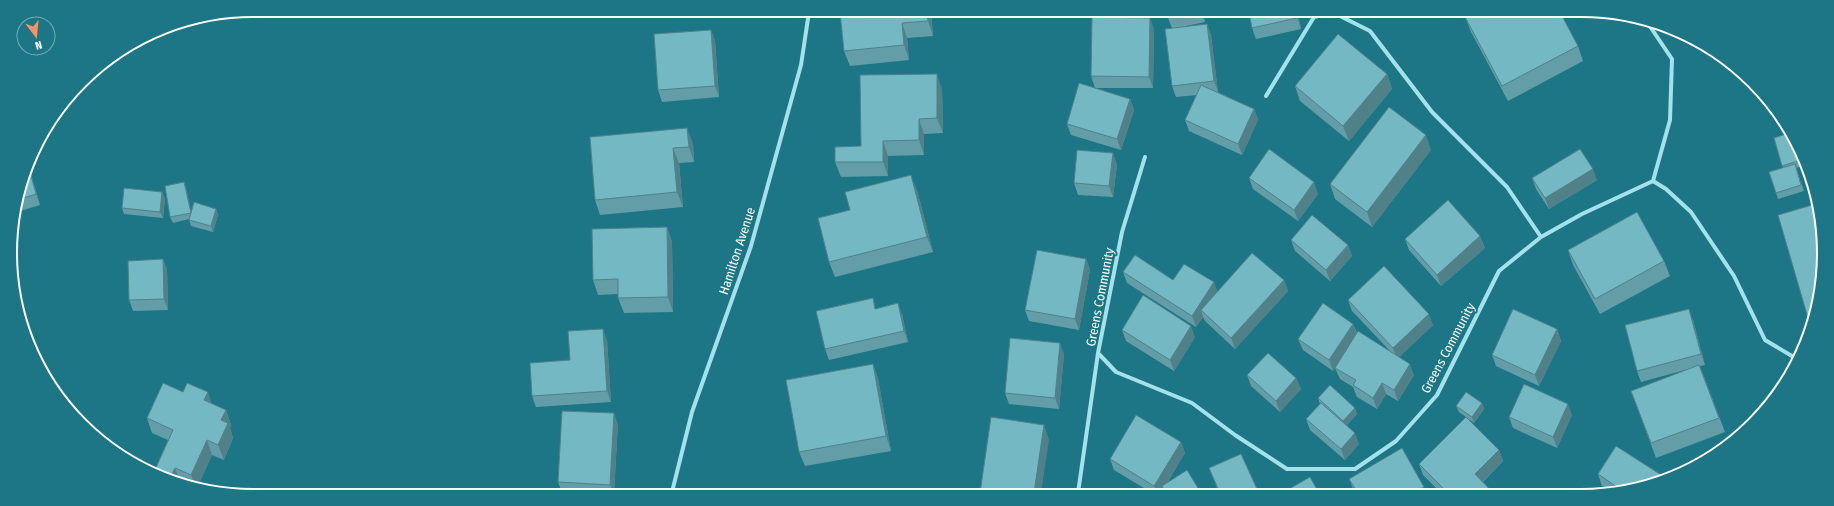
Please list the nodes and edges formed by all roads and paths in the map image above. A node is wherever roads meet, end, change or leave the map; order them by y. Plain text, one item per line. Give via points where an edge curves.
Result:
1 (808, 17) edge
2 (1314, 17) edge
3 (1342, 17) edge
4 (1651, 28) edge
5 (1266, 96) dead end
6 (1145, 157) dead end
7 (1653, 181) junction
8 (1541, 238) junction
9 (1098, 353) junction
10 (1793, 356) edge
11 (673, 489) edge
12 (1079, 489) edge

1 - 11 street, Hamilton Avenue via 801,65 751,246 692,412
2 - 5 street
3 - 8 street via 1370,31 1432,112 1507,187
4 - 7 street via 1672,59 1670,120
6 - 9 street, Greens Community via 1122,232
7 - 8 street, Greens Community via 1582,214
7 - 10 street via 1666,189 1691,212 1734,276 1765,340
8 - 9 street, Greens Community via 1499,271 1436,395 1396,442 1355,468 1287,468 1235,435 1192,403 1116,372
9 - 12 street

